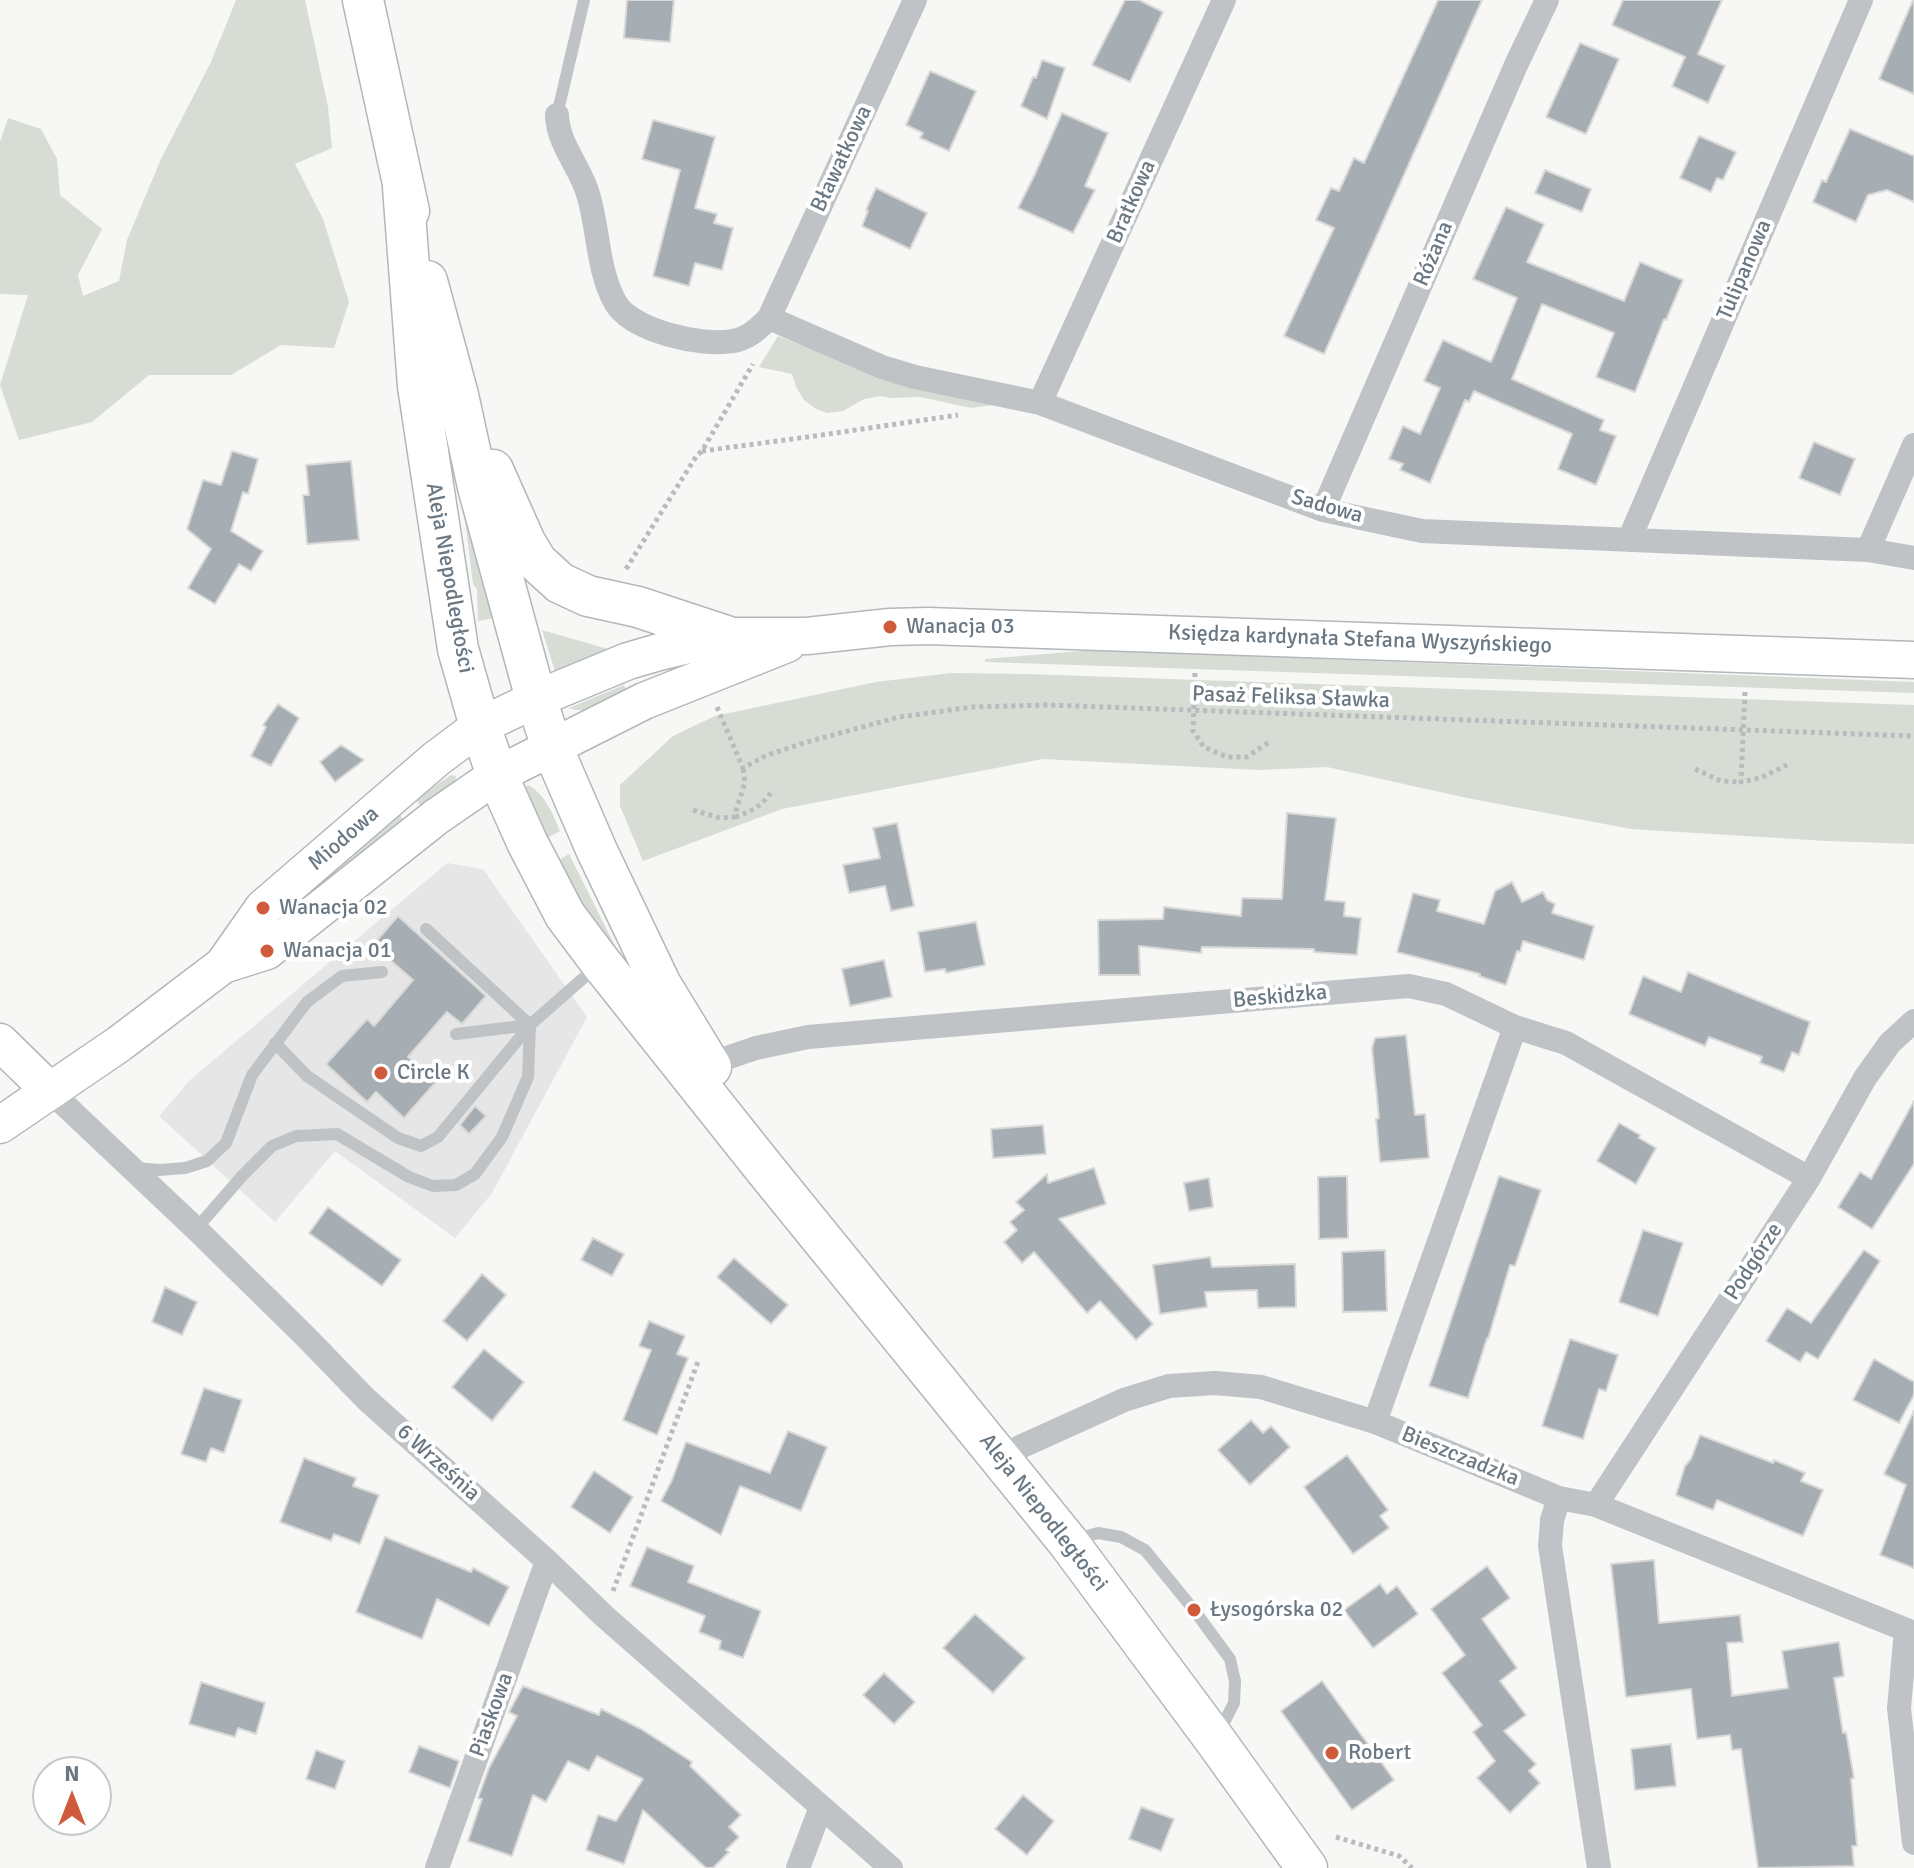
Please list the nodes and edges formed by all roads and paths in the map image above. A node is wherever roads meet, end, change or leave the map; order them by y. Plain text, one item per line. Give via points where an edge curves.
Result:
1 (363, 0) edge
2 (584, 0) edge
3 (915, 0) edge
4 (1224, 0) edge
5 (1547, 0) edge
6 (1861, 0) edge
7 (557, 115) joint
8 (403, 187) junction
9 (769, 318) junction
10 (458, 395) junction
11 (1040, 403) junction
12 (960, 415) dead end
13 (1914, 445) edge
14 (702, 451) junction
15 (1323, 510) junction
16 (1629, 540) junction
17 (1868, 550) junction
18 (637, 552) dead end
19 (1914, 558) edge
20 (726, 636) junction
21 (807, 636) junction
22 (1914, 660) edge
23 (1195, 673) dead end
24 (1745, 692) dead end
25 (536, 699) junction
26 (717, 706) dead end
27 (1193, 711) junction
28 (480, 726) junction
29 (1743, 730) junction
30 (1914, 736) edge
31 (1269, 742) dead end
32 (552, 747) junction
33 (1787, 765) dead end
34 (743, 768) junction
35 (1695, 769) dead end
36 (497, 775) junction
37 (1741, 782) junction
38 (772, 791) dead end
39 (693, 810) dead end
40 (734, 817) junction
41 (426, 929) dead end
42 (601, 963) junction
43 (223, 965) junction
44 (382, 972) dead end
45 (1914, 1021) edge
46 (530, 1025) junction
47 (1515, 1027) junction
48 (456, 1034) dead end
49 (0, 1042) edge
50 (275, 1043) junction
51 (709, 1064) junction
52 (50, 1091) junction
53 (0, 1125) edge
54 (132, 1168) junction
55 (765, 1169) junction
56 (1809, 1178) junction
57 (196, 1229) junction
58 (699, 1359) dead end
59 (1375, 1422) junction
60 (1003, 1462) junction
61 (1559, 1498) junction
62 (1596, 1505) junction
63 (1068, 1542) junction
64 (547, 1561) junction
65 (604, 1616) junction
66 (1910, 1632) edge
67 (1215, 1740) junction
68 (821, 1807) junction
69 (1336, 1837) dead end
70 (1914, 1843) edge
71 (437, 1868) edge
72 (798, 1868) edge
73 (891, 1868) edge
74 (1307, 1868) edge
75 (1412, 1868) edge
76 (1599, 1868) edge

1 - 8 main road, Aleja Niepodległości
2 - 7 lane
3 - 9 street, Bławatkowa
4 - 11 street, Bratkowa
5 - 15 street, Różana
6 - 16 street, Tulipanowa
7 - 9 street via 559,136 588,193 609,290 625,314 651,329 714,342 746,337
8 - 10 main road, Aleja Niepodległości
8 - 28 main road, Aleja Niepodległości via 418,386 458,649
9 - 11 street, Sadowa via 882,367
9 - 14 path via 765,344
10 - 20 main road via 525,542 560,583
10 - 25 main road, Aleja Niepodległości
11 - 15 street, Sadowa
12 - 14 path
13 - 17 street
14 - 18 path
15 - 16 street, Sadowa via 1422,531
16 - 17 street, Sadowa
17 - 19 street, Sadowa
20 - 21 main road, Księdza kardynała Stefana Wyszyńskiego
20 - 25 main road, Księdza kardynała Stefana Wyszyńskiego via 628,661
21 - 22 main road, Księdza kardynała Stefana Wyszyńskiego via 928,626
21 - 32 main road, Księdza kardynała Stefana Wyszyńskiego via 644,701
23 - 27 path
24 - 29 path
25 - 28 main road, Księdza kardynała Stefana Wyszyńskiego
25 - 32 main road, Aleja Niepodległości
26 - 34 path
27 - 29 path, Pasaż Feliksa Sławka
27 - 31 path via 1193,731 1204,747 1227,757 1247,757
27 - 34 path, Pasaż Feliksa Sławka via 972,707 899,717 767,755
28 - 36 main road, Aleja Niepodległości
28 - 43 main road, Miodowa via 263,908
29 - 30 path, Pasaż Feliksa Sławka
29 - 37 path
32 - 36 main road, Księdza kardynała Stefana Wyszyńskiego
32 - 51 main road, Aleja Niepodległości via 661,985
33 - 37 path
34 - 40 path via 745,782
35 - 37 path via 1721,781
36 - 42 main road, Aleja Niepodległości via 565,915
36 - 43 main road, Miodowa via 267,951
38 - 40 path via 764,803
39 - 40 path
41 - 46 lane
42 - 46 lane
42 - 55 main road, Aleja Niepodległości
43 - 52 main road, Miodowa
44 - 50 lane via 342,976 307,1002
45 - 56 street, Podgórze via 1865,1078
46 - 48 lane
46 - 50 lane via 438,1137 421,1146 398,1138 307,1076
46 - 57 lane via 528,1077 502,1137 475,1174 456,1185 433,1186 337,1134 296,1136 272,1146
47 - 51 street, Beskidzka via 1446,994 1409,986 808,1037
47 - 56 street, Beskidzka via 1566,1043
47 - 59 street
49 - 52 main road, 6 Września
50 - 54 lane via 252,1075 226,1143 207,1161 185,1168
51 - 55 main road, Aleja Niepodległości
52 - 53 main road, Miodowa
52 - 54 street, 6 Września
54 - 57 street, 6 Września
55 - 60 main road, Aleja Niepodległości
56 - 62 street, Podgórze
57 - 64 street, 6 Września via 366,1399
58 - 65 path
59 - 60 street, Bieszczadzka via 1261,1387 1169,1386 1124,1400 1020,1447
59 - 61 street, Bieszczadzka
60 - 63 main road, Aleja Niepodległości
61 - 62 street, Bieszczadzka
61 - 76 street via 1550,1546
62 - 66 street, Bieszczadzka
63 - 67 main road, Aleja Niepodległości
63 - 67 lane via 1098,1533 1121,1537 1145,1550 1194,1610 1230,1659 1235,1681 1234,1703
64 - 65 street, 6 Września
64 - 71 street, Piaskowa
65 - 68 street, 6 Września
66 - 70 street via 1899,1708
67 - 74 main road, Aleja Niepodległości
68 - 72 street
68 - 73 street, 6 Września
69 - 75 path via 1399,1856

